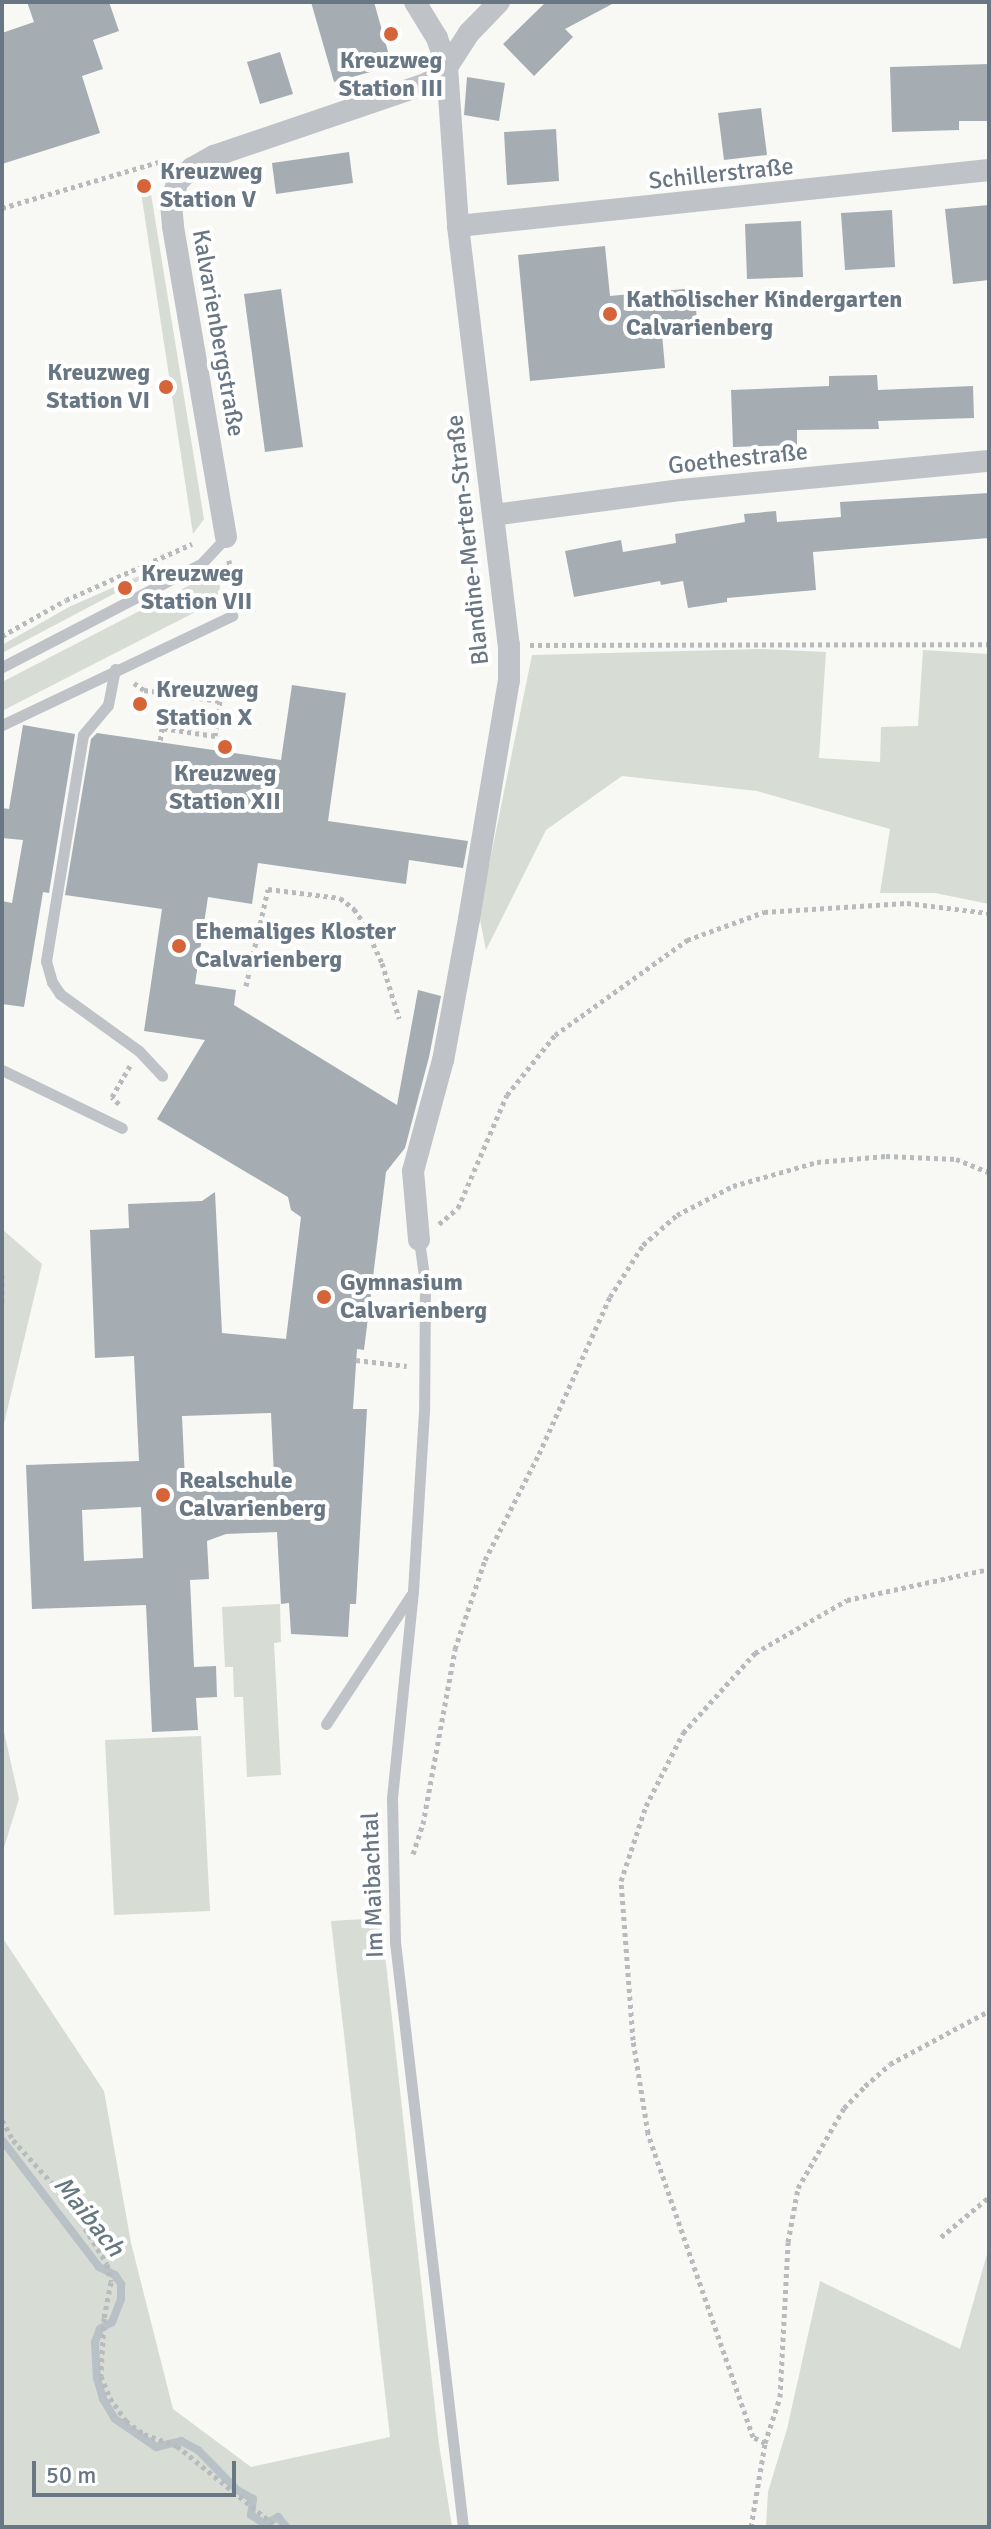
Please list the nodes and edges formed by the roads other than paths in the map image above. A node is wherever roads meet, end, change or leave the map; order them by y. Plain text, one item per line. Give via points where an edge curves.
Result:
1 (415, 2) edge
2 (499, 2) edge
3 (447, 67) junction
4 (989, 170) edge
5 (458, 226) junction
6 (989, 461) edge
7 (493, 515) junction
8 (226, 537) joint
9 (232, 616) road end
10 (2, 667) edge
11 (115, 669) junction
12 (2, 725) edge
13 (2, 1070) edge
14 (162, 1076) dead end
15 (122, 1128) road end
16 (419, 1240) joint
17 (413, 1591) junction
18 (326, 1724) dead end
19 (463, 2527) edge

1 - 3 street, Blandine-Merten-Straße
2 - 3 street, Kalvarienbergstraße via 469,33
3 - 5 street, Blandine-Merten-Straße
3 - 8 street, Kalvarienbergstraße via 428,83 214,156 178,181 171,202 173,226
4 - 5 street, Schillerstraße
5 - 7 street, Blandine-Merten-Straße
6 - 7 street, Goethestraße via 681,490
7 - 16 street, Blandine-Merten-Straße via 509,680 443,1060 413,1171
8 - 10 lane via 201,564
9 - 11 lane
11 - 12 lane
11 - 14 lane via 108,705 83,735 46,961 60,994 139,1051
13 - 15 lane
16 - 17 lane, Im Maibachtal via 426,1368
17 - 18 lane
17 - 19 lane, Im Maibachtal via 392,1798 395,1942

